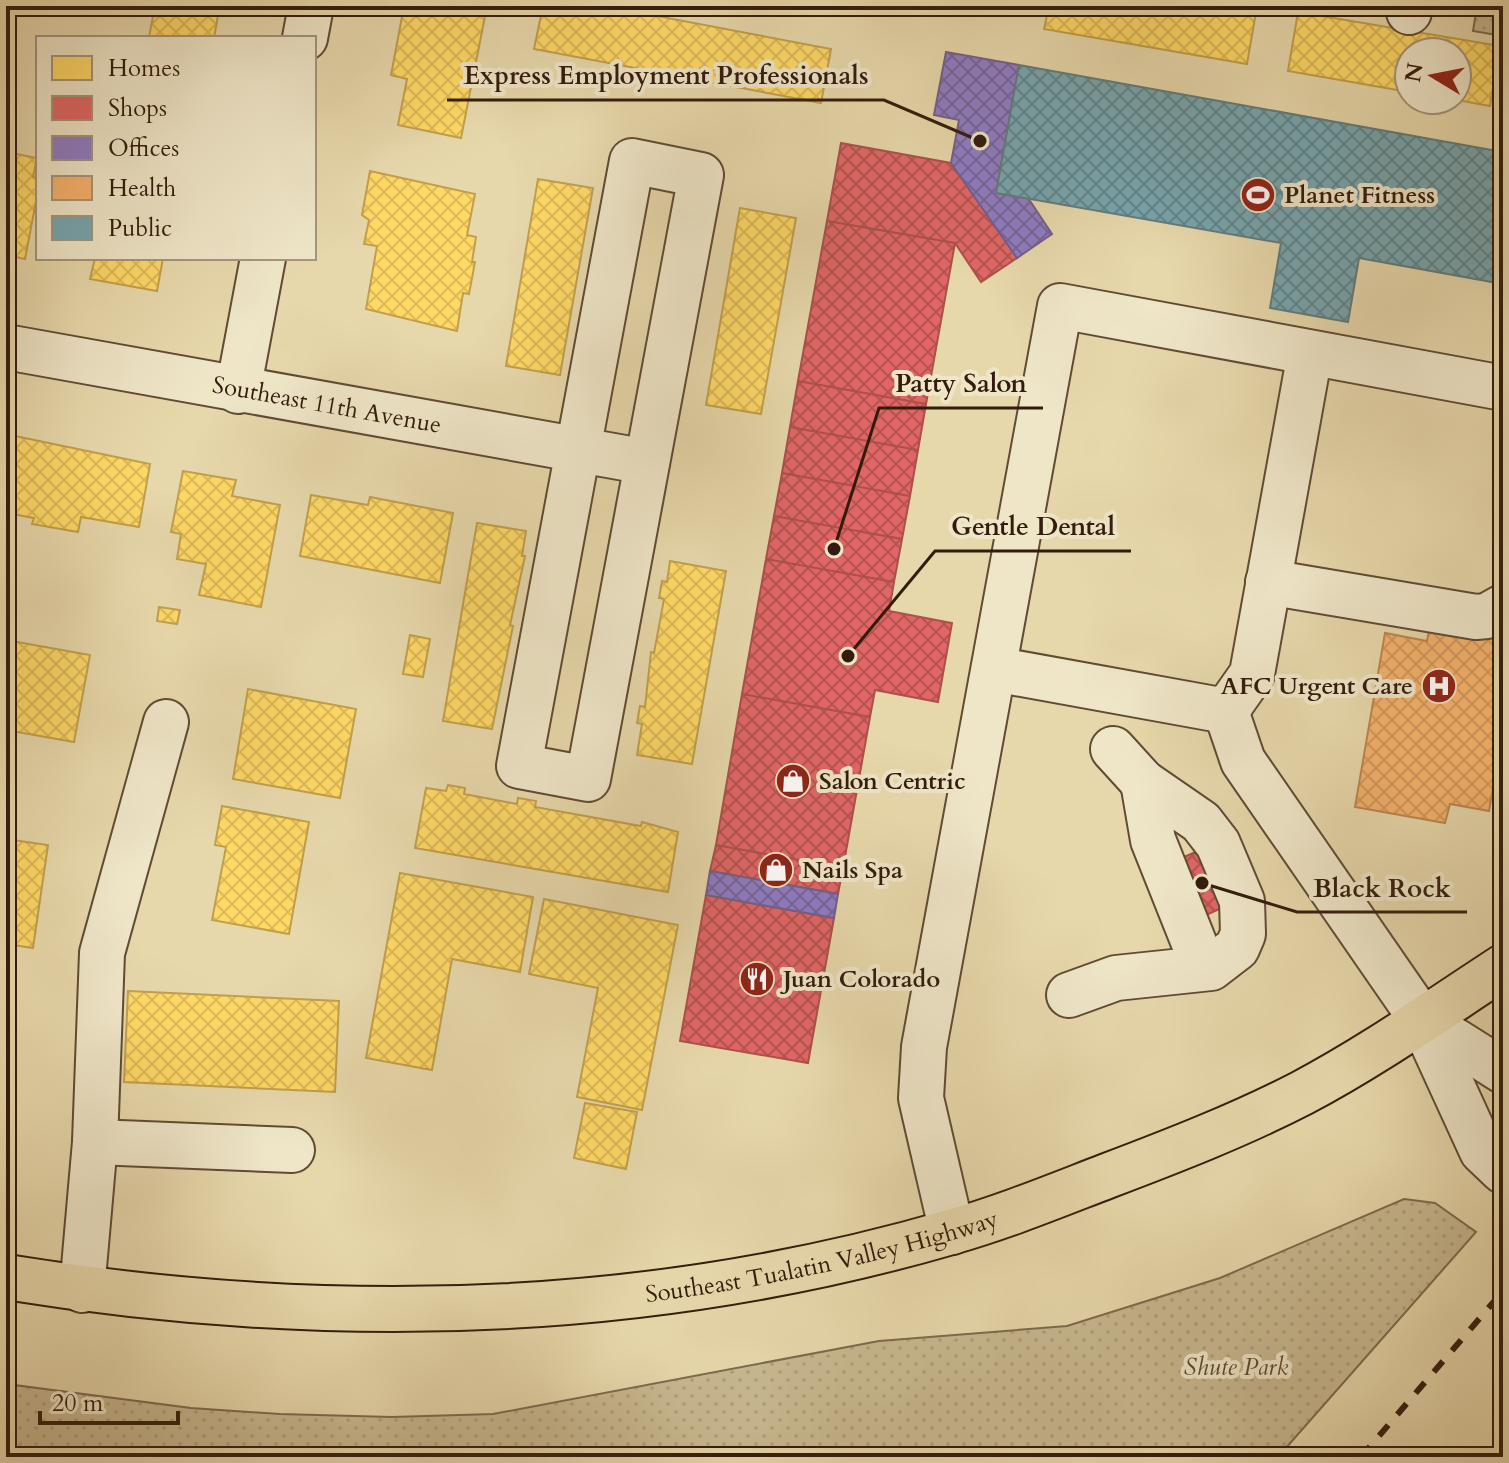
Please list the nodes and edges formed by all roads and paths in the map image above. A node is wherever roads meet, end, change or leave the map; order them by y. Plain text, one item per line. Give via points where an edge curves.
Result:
1 (311, 6) edge
2 (305, 36) edge
3 (263, 260) edge
4 (6, 347) edge
5 (1310, 353) junction
6 (1503, 388) edge
7 (238, 391) junction
8 (578, 450) junction
9 (647, 462) junction
10 (1268, 582) junction
11 (1503, 607) edge
12 (994, 669) junction
13 (1226, 711) junction
14 (166, 722) dead end
15 (1113, 749) dead end
16 (1143, 782) junction
17 (1503, 967) edge
18 (1204, 968) junction
19 (1069, 995) dead end
20 (1422, 1020) junction
21 (1503, 1071) edge
22 (95, 1142) junction
23 (292, 1150) dead end
24 (1503, 1171) edge
25 (952, 1232) junction
26 (6, 1277) edge
27 (82, 1290) junction

1 - 2 street
3 - 7 street
4 - 7 street, Southeast 11th Avenue
5 - 6 street
5 - 10 street
5 - 12 street via 1060,306
7 - 8 street, Southeast 11th Avenue
8 - 9 street, Southeast 11th Avenue
8 - 9 street via 632,161 701,175
8 - 9 street via 519,766 588,779
10 - 11 street via 1476,617
10 - 13 street via 1252,674
12 - 13 street
12 - 25 street via 924,1047 921,1098
13 - 20 street via 1243,761
14 - 22 street via 102,953
15 - 16 street
16 - 18 street via 1153,840
16 - 18 street via 1201,822 1218,844 1242,901 1245,917 1237,948 1225,960
17 - 20 main road, Southeast Tualatin Valley Highway
18 - 19 street via 1116,978
20 - 21 street
20 - 24 street via 1482,1151
20 - 25 main road, Southeast Tualatin Valley Highway via 1299,1094 1218,1131 1015,1213
22 - 23 street
22 - 27 street
25 - 27 main road, Southeast Tualatin Valley Highway via 769,1276 601,1300 477,1309 266,1308
26 - 27 main road, Southeast Tualatin Valley Highway

